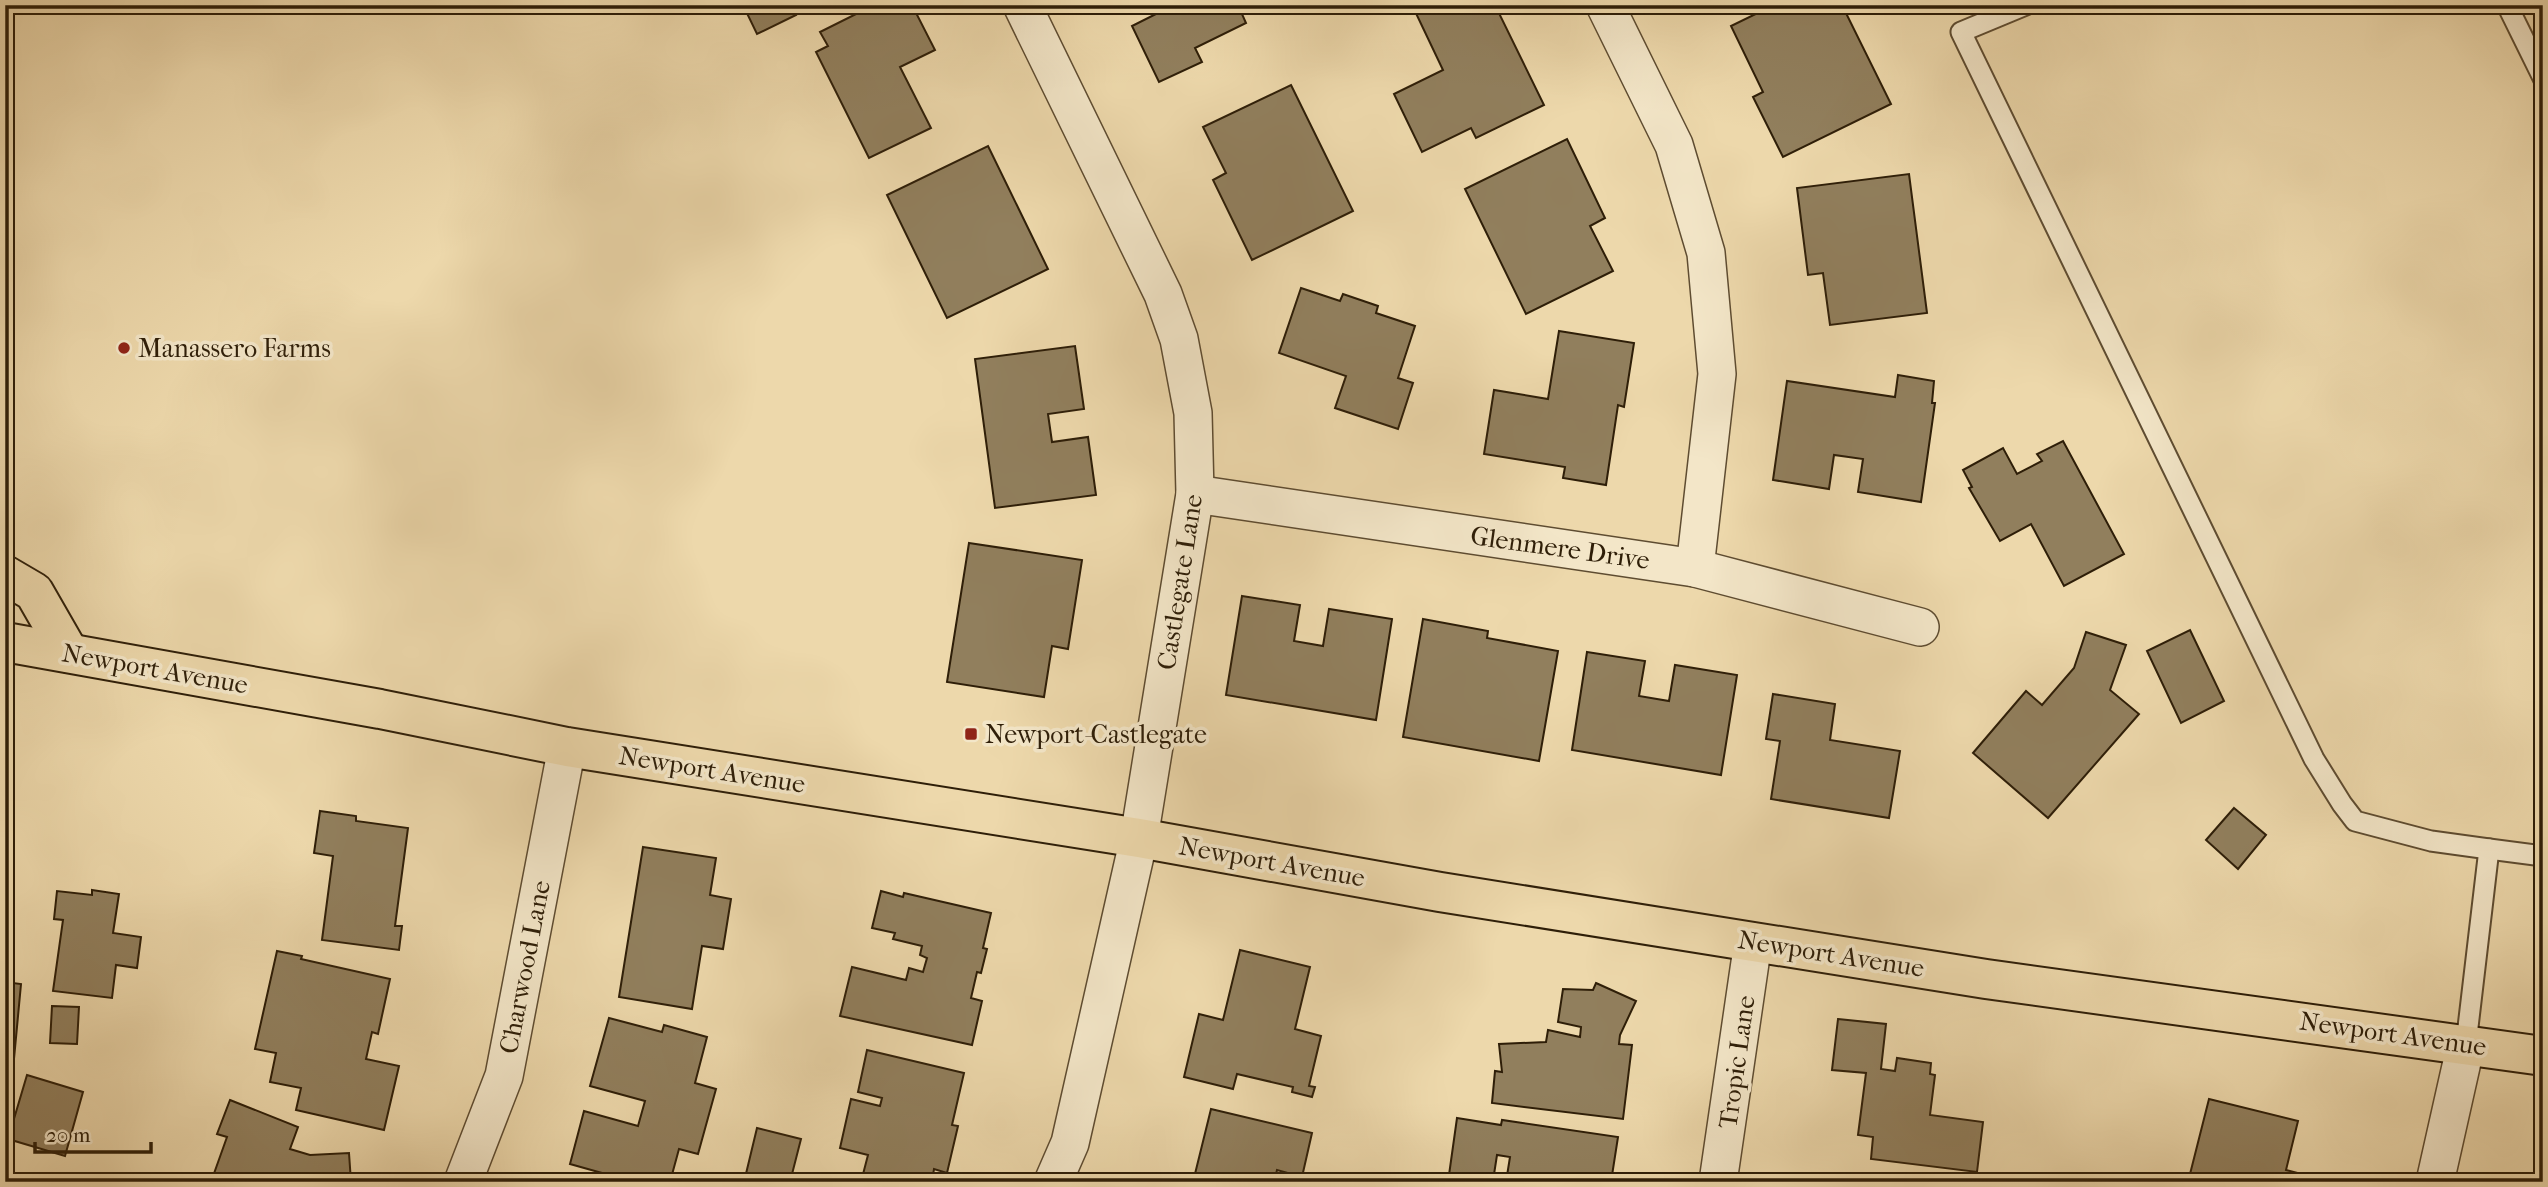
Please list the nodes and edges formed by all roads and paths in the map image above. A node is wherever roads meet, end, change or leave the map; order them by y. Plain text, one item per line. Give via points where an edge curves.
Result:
1 (1022, 5) edge
2 (1605, 5) edge
3 (2026, 5) edge
4 (2507, 5) edge
5 (2543, 78) edge
6 (1195, 494) junction
7 (1695, 568) junction
8 (5, 575) edge
9 (1920, 627) dead end
10 (5, 642) edge
11 (69, 653) junction
12 (567, 747) junction
13 (1139, 838) junction
14 (2489, 849) junction
15 (2543, 856) edge
16 (1754, 942) junction
17 (2466, 1044) junction
18 (2543, 1056) edge
19 (463, 1182) edge
20 (1053, 1182) edge
21 (1718, 1182) edge
22 (2435, 1182) edge

1 - 6 street, Castlegate Lane via 1163,294 1179,339 1193,413
2 - 7 street via 1674,145 1706,253 1717,374
3 - 14 lane via 1961,32 2314,759 2355,821 2431,841
4 - 5 lane
6 - 7 street, Glenmere Drive
6 - 13 street, Castlegate Lane
7 - 9 street, Glenmere Drive
8 - 11 main road via 34,592
10 - 11 main road, Newport Avenue
11 - 12 main road, Newport Avenue
12 - 13 main road, Newport Avenue
12 - 19 street, Charwood Lane via 504,1076
13 - 16 main road, Newport Avenue
13 - 20 street, Castlegate Lane via 1070,1143
14 - 15 lane
14 - 17 lane
16 - 17 main road, Newport Avenue via 1986,979
16 - 21 street, Tropic Lane
17 - 18 main road, Newport Avenue
17 - 22 street

